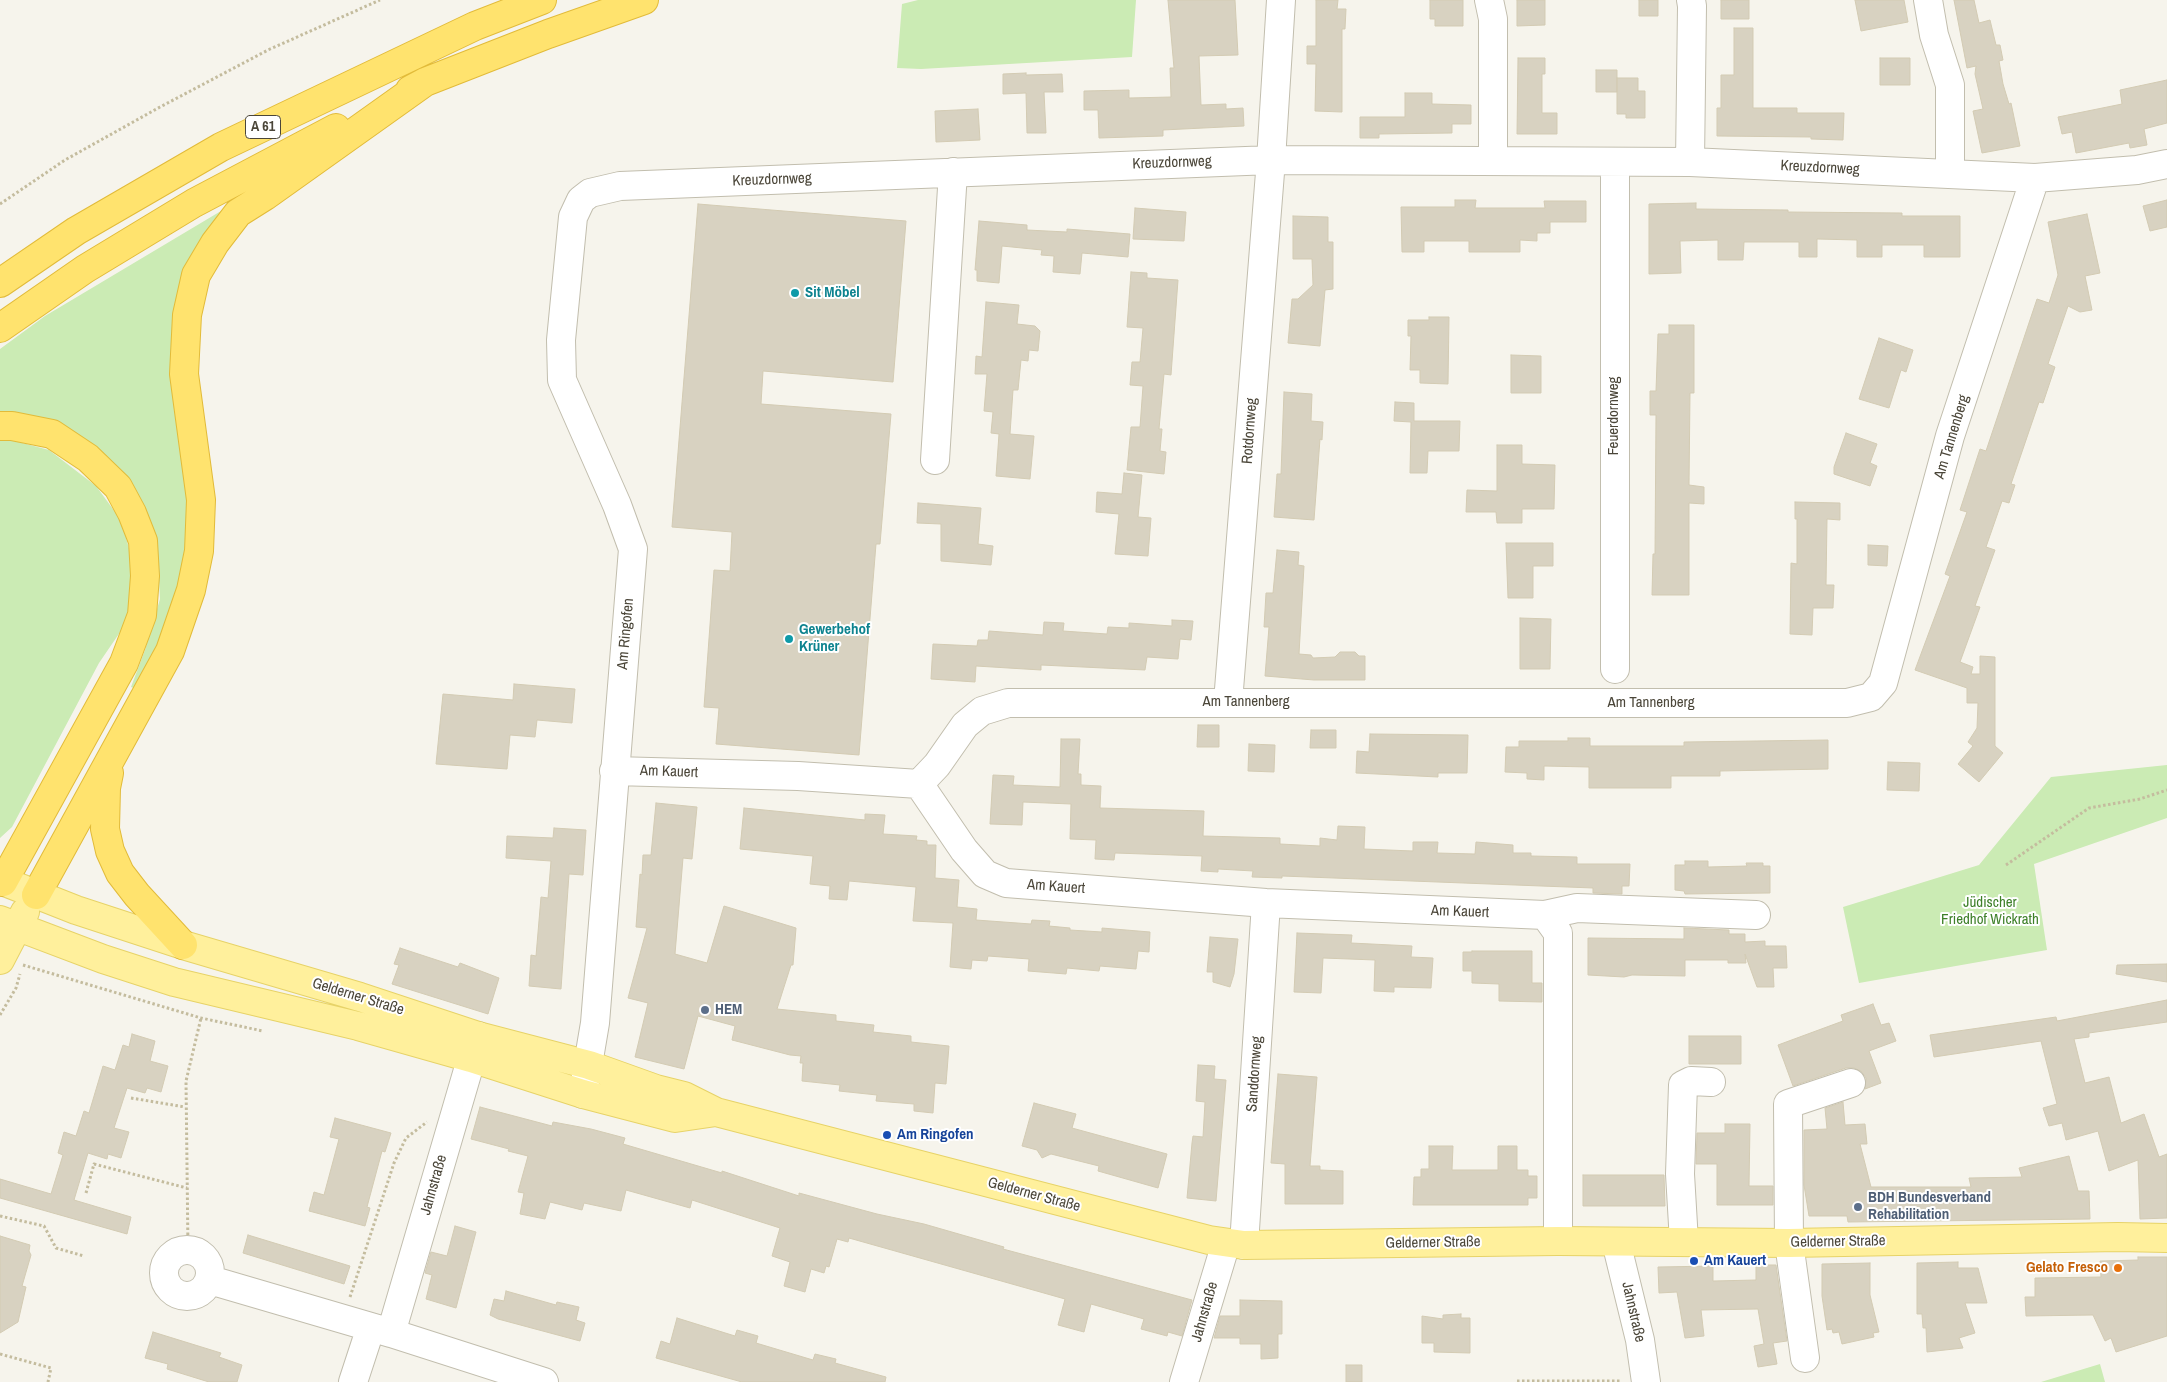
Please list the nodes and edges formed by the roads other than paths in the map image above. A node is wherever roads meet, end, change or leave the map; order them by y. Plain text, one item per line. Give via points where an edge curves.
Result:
1 (542, 0) edge
2 (644, 0) edge
3 (1281, 0) edge
4 (1489, 0) edge
5 (1690, 0) edge
6 (1928, 0) edge
7 (425, 82) junction
8 (1271, 160) junction
9 (1493, 160) junction
10 (1615, 162) junction
11 (1690, 162) junction
12 (2167, 164) edge
13 (953, 172) junction
14 (1950, 173) junction
15 (2035, 178) junction
16 (590, 192) joint
17 (0, 283) edge
18 (0, 328) edge
19 (0, 426) edge
20 (935, 460) dead end
21 (1616, 669) dead end
22 (1228, 702) junction
23 (112, 758) junction
24 (614, 771) junction
25 (919, 784) junction
26 (1, 883) edge
27 (36, 895) junction
28 (1266, 903) junction
29 (1545, 915) junction
30 (1756, 915) dead end
31 (8, 923) edge
32 (182, 945) junction
33 (0, 960) edge
34 (474, 1047) junction
35 (589, 1065) junction
36 (1711, 1082) dead end
37 (1851, 1083) dead end
38 (583, 1094) junction
39 (716, 1112) junction
40 (2167, 1238) edge
41 (1558, 1241) junction
42 (1616, 1242) junction
43 (1684, 1242) junction
44 (1789, 1243) junction
45 (1235, 1244) junction
46 (210, 1280) junction
47 (381, 1330) junction
48 (1805, 1358) dead end
49 (1646, 1381) edge
50 (353, 1382) edge
51 (544, 1382) edge
52 (1184, 1382) edge

1 - 17 highway, A 61 via 475,26 221,148 76,231
2 - 7 highway, A 61
3 - 8 street
4 - 9 street via 1493,19
5 - 11 street
6 - 14 street via 1934,35 1950,85
7 - 18 highway, A 61 via 194,202 85,269
7 - 23 highway via 238,213 196,275 187,315 184,374 201,500 199,551 192,590 170,651
8 - 9 street, Kreuzdornweg
8 - 13 street, Kreuzdornweg
8 - 22 street, Rotdornweg
9 - 10 street, Kreuzdornweg
10 - 11 street, Kreuzdornweg
10 - 21 street, Feuerdornweg
11 - 14 street, Kreuzdornweg
12 - 15 street, Kreuzdornweg via 2137,170
13 - 16 street, Kreuzdornweg via 620,186
13 - 20 street
14 - 15 street, Kreuzdornweg
15 - 22 street, Am Tannenberg via 1950,436 1883,682 1871,697 1847,703
16 - 24 street, Am Ringofen via 581,200 573,217 561,340 562,380 617,505 633,550
19 - 26 highway via 52,434 88,458 118,487 143,541 145,576 142,615 124,663
22 - 25 street, Am Tannenberg via 1008,703 982,711 965,725 937,765
23 - 27 highway
23 - 32 highway via 106,788 105,829 110,851 120,873
24 - 25 street, Am Kauert via 798,776
24 - 35 street, Am Ringofen
25 - 28 street, Am Kauert via 964,850 985,874 1006,883
26 - 27 main road, Gelderner Straße
27 - 31 main road
27 - 32 main road, Gelderner Straße
28 - 29 street, Am Kauert
28 - 45 street, Sanddornweg
29 - 30 street, Am Kauert via 1577,908
29 - 41 street via 1558,933
31 - 33 main road
31 - 34 main road, Gelderner Straße via 174,982 358,1026
32 - 34 main road, Gelderner Straße via 360,997
34 - 35 main road, Gelderner Straße
34 - 38 main road, Gelderner Straße
34 - 47 street, Jahnstraße via 453,1121
35 - 38 street, Am Ringofen
35 - 39 main road, Gelderner Straße via 684,1096
36 - 43 street via 1683,1085 1680,1174
37 - 44 street via 1788,1104
38 - 39 main road, Gelderner Straße via 675,1118
39 - 45 main road, Gelderner Straße via 1199,1238
40 - 44 main road, Gelderner Straße
41 - 42 main road, Gelderner Straße
41 - 45 main road, Gelderner Straße
42 - 43 main road, Gelderner Straße
42 - 49 street, Jahnstraße via 1640,1340
43 - 44 main road, Gelderner Straße
44 - 48 street
45 - 52 street, Jahnstraße
46 - 46 street via 201,1292 180,1296 168,1287 164,1273 167,1261 177,1252 195,1251 210,1266
46 - 47 street
47 - 50 street, Jahnstraße
47 - 51 street

